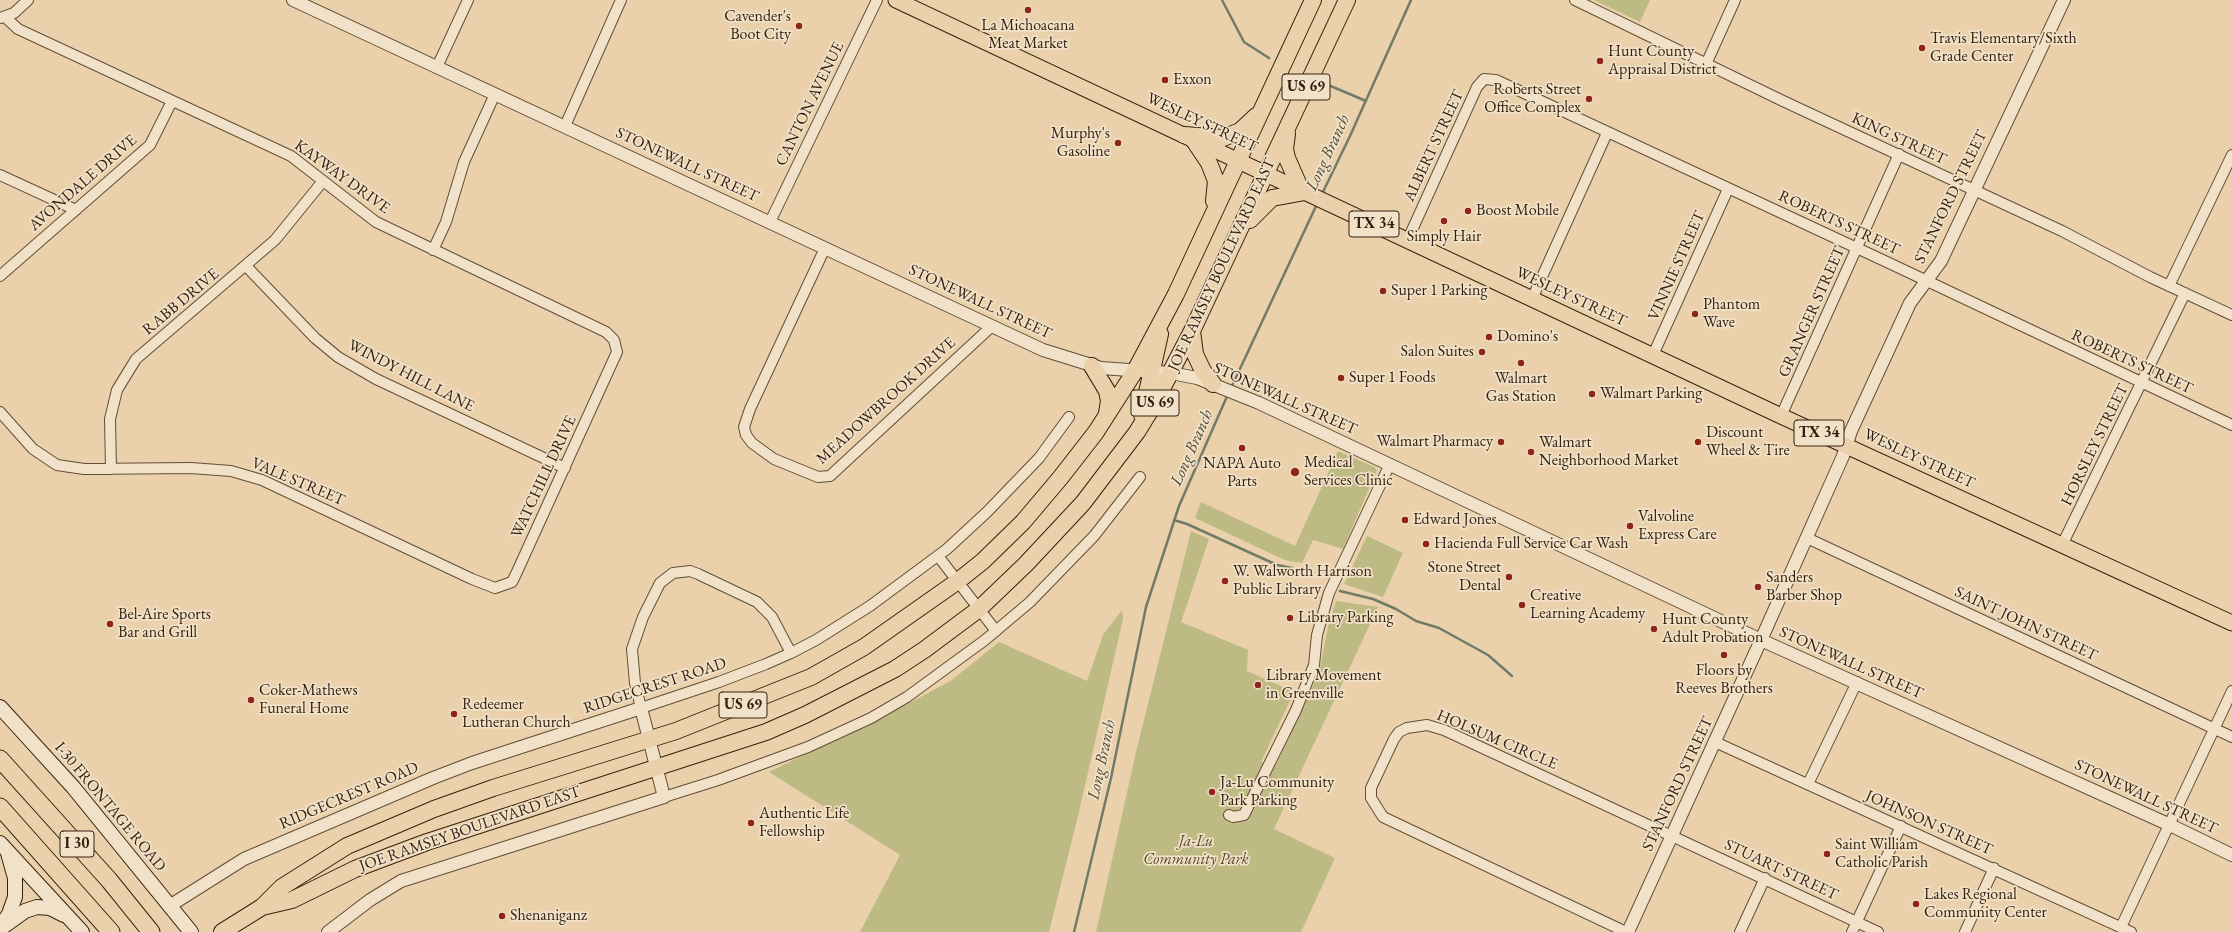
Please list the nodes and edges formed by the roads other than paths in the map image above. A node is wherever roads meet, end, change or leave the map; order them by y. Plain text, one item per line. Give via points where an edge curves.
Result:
1 (28, 0) edge
2 (293, 0) edge
3 (468, 0) edge
4 (621, 0) edge
5 (877, 0) edge
6 (896, 0) edge
7 (1313, 0) edge
8 (1347, 0) edge
9 (1575, 0) edge
10 (1735, 0) edge
11 (2064, 0) edge
12 (3, 17) edge
13 (1707, 62) junction
14 (437, 67) junction
15 (1477, 87) joint
16 (495, 94) junction
17 (172, 101) junction
18 (1260, 112) junction
19 (565, 126) junction
20 (1287, 128) junction
21 (1607, 133) junction
22 (1189, 137) junction
23 (1899, 154) junction
24 (2232, 155) edge
25 (1238, 160) junction
26 (1266, 173) junction
27 (0, 175) edge
28 (323, 181) junction
29 (1728, 189) junction
30 (1973, 190) junction
31 (1305, 191) junction
32 (76, 210) junction
33 (1212, 214) junction
34 (770, 222) junction
35 (1238, 233) junction
36 (1408, 239) junction
37 (825, 248) junction
38 (1857, 248) junction
39 (433, 250) junction
40 (246, 266) junction
41 (0, 276) edge
42 (1926, 282) junction
43 (2169, 286) junction
44 (2185, 293) junction
45 (1532, 299) junction
46 (2232, 315) edge
47 (1163, 319) junction
48 (992, 326) junction
49 (1192, 331) junction
50 (1653, 355) junction
51 (1092, 366) junction
52 (611, 368) joint
53 (1135, 371) junction
54 (1152, 372) junction
55 (1172, 373) junction
56 (1216, 384) junction
57 (2142, 384) junction
58 (0, 412) edge
59 (1107, 414) junction
60 (1781, 416) junction
61 (1069, 417) dead end
62 (2232, 425) edge
63 (1137, 432) junction
64 (1847, 445) junction
65 (1390, 464) junction
66 (565, 468) junction
67 (111, 469) junction
68 (1140, 477) dead end
69 (1807, 538) junction
70 (2062, 545) junction
71 (938, 556) junction
72 (958, 581) junction
73 (495, 588) joint
74 (979, 609) junction
75 (2232, 623) edge
76 (996, 631) junction
77 (1761, 640) junction
78 (791, 653) junction
79 (1857, 682) junction
80 (2232, 691) edge
81 (0, 707) edge
82 (641, 708) junction
83 (2215, 729) junction
84 (2232, 737) edge
85 (649, 739) junction
86 (1715, 742) junction
87 (0, 759) edge
88 (656, 767) junction
89 (1808, 784) junction
90 (664, 797) junction
91 (0, 807) edge
92 (1229, 815) dead end
93 (2170, 825) junction
94 (1900, 826) junction
95 (1672, 835) junction
96 (4, 847) edge
97 (2232, 855) edge
98 (1994, 868) junction
99 (1765, 878) junction
100 (171, 905) junction
101 (262, 907) junction
102 (69, 918) junction
103 (1856, 922) junction
104 (0, 927) edge
105 (2121, 927) junction
106 (150, 929) edge
107 (82, 932) edge
108 (111, 932) edge
109 (191, 932) edge
110 (222, 932) edge
111 (328, 932) edge
112 (1627, 932) edge
113 (1740, 932) edge
114 (1852, 932) edge
115 (1878, 932) edge
116 (1965, 932) edge
117 (2131, 932) edge

1 - 12 street via 14,13
2 - 14 street, STONEWALL STREET
3 - 14 street
4 - 19 street
5 - 34 street, CANTON AVENUE
6 - 22 main road, WESLEY STREET / TX 34
7 - 18 highway, JOE RAMSEY BOULEVARD EAST / US 69
8 - 20 highway, JOE RAMSEY BOULEVARD EAST / US 69
9 - 13 street, KING STREET
10 - 13 street
11 - 30 street, STANFORD STREET
12 - 17 street, KAYWAY DRIVE via 18,29
13 - 23 street, KING STREET
14 - 16 street, STONEWALL STREET
15 - 21 street, ROBERTS STREET via 1484,79 1496,80
15 - 36 street, ALBERT STREET
16 - 19 street, STONEWALL STREET
16 - 39 street via 464,162 447,218
17 - 28 street, KAYWAY DRIVE via 291,156
17 - 32 street, AVONDALE DRIVE via 150,145
18 - 22 highway via 1240,131 1223,138
18 - 25 highway, JOE RAMSEY BOULEVARD EAST / US 69
19 - 34 street, STONEWALL STREET
20 - 26 highway, JOE RAMSEY BOULEVARD EAST / US 69
20 - 31 highway via 1287,158
21 - 29 street, ROBERTS STREET
21 - 45 street
22 - 25 main road, WESLEY STREET / TX 34
22 - 33 highway via 1209,163 1216,181
23 - 30 street, KING STREET
23 - 38 street, GRANGER STREET
24 - 43 street
25 - 26 main road, WESLEY STREET / TX 34
25 - 33 highway, JOE RAMSEY BOULEVARD EAST / US 69
26 - 31 main road, WESLEY STREET / TX 34
26 - 35 highway, JOE RAMSEY BOULEVARD EAST / US 69
27 - 32 street
28 - 39 street, KAYWAY DRIVE via 376,222
28 - 40 street, RABB DRIVE via 275,240
29 - 38 street, ROBERTS STREET
29 - 50 street, VINNIE STREET
30 - 42 street, STANFORD STREET via 1941,261
30 - 43 street, KING STREET via 2062,231
31 - 35 highway via 1272,198 1262,205
31 - 36 main road, WESLEY STREET / TX 34
32 - 41 street, AVONDALE DRIVE
33 - 47 highway, JOE RAMSEY BOULEVARD EAST / US 69
34 - 37 street, STONEWALL STREET
35 - 49 highway, JOE RAMSEY BOULEVARD EAST / US 69
36 - 45 main road, WESLEY STREET / TX 34
37 - 48 street, STONEWALL STREET
37 - 48 street, MEADOWBROOK DRIVE via 744,427 752,443 774,459 818,477 830,476
38 - 42 street, ROBERTS STREET
38 - 60 street, GRANGER STREET
39 - 52 street, KAYWAY DRIVE via 606,332 611,336 617,352
40 - 66 street, WINDY HILL LANE via 315,338 338,358 376,379
40 - 67 street, RABB DRIVE via 136,359 121,381 110,419
42 - 57 street, ROBERTS STREET
42 - 64 street, STANFORD STREET via 1910,304 1851,431
43 - 44 street, KING STREET
44 - 46 street, KING STREET
44 - 57 street, HORSLEY STREET
45 - 50 main road, WESLEY STREET / TX 34
47 - 53 highway, JOE RAMSEY BOULEVARD EAST / US 69
47 - 54 highway
48 - 51 street, STONEWALL STREET via 1043,350
49 - 55 highway, JOE RAMSEY BOULEVARD EAST / US 69
49 - 56 highway via 1195,354 1203,371
50 - 60 main road, WESLEY STREET / TX 34
51 - 53 street, STONEWALL STREET
51 - 59 highway via 1107,391 1110,401
52 - 66 street, WATCHILL DRIVE
53 - 54 street, STONEWALL STREET
53 - 59 highway, JOE RAMSEY BOULEVARD EAST / US 69
54 - 55 street, STONEWALL STREET
54 - 63 highway
55 - 56 street, STONEWALL STREET
55 - 63 highway, JOE RAMSEY BOULEVARD EAST / US 69
56 - 65 street, STONEWALL STREET
57 - 62 street, ROBERTS STREET
57 - 70 street, HORSLEY STREET
58 - 67 street, VALE STREET via 33,449 57,464 84,469
59 - 72 highway, JOE RAMSEY BOULEVARD EAST / US 69 via 1061,477 1023,522
60 - 64 main road, WESLEY STREET / TX 34
61 - 71 street, RIDGECREST ROAD via 1039,458 987,512
63 - 74 highway, JOE RAMSEY BOULEVARD EAST / US 69 via 1066,523
64 - 69 street, STANFORD STREET
64 - 70 main road, WESLEY STREET / TX 34
65 - 77 street, STONEWALL STREET
65 - 92 street via 1329,593 1317,635 1314,665 1297,708 1244,815
66 - 73 street, WATCHILL DRIVE via 512,582
67 - 73 street, VALE STREET via 213,469 262,480 472,580
68 - 76 street via 1094,536 1030,602
69 - 77 street, STANFORD STREET
69 - 83 street, SAINT JOHN STREET
70 - 75 main road, WESLEY STREET / TX 34
71 - 72 street
71 - 78 street, RIDGECREST ROAD via 870,606
72 - 74 street
72 - 85 highway, JOE RAMSEY BOULEVARD EAST / US 69 via 864,647 811,677 757,700
74 - 76 street
74 - 88 highway, JOE RAMSEY BOULEVARD EAST / US 69 via 895,669 811,712 766,732
76 - 90 street via 907,697 865,721 779,758
77 - 79 street, STONEWALL STREET
77 - 86 street, STANFORD STREET
78 - 82 street, RIDGECREST ROAD via 720,682
78 - 82 street via 772,617 757,602 690,571 673,574 660,583 643,617 632,649 633,673
79 - 89 street
79 - 93 street, STONEWALL STREET
80 - 83 street
81 - 100 main road, I-30 FRONTAGE ROAD via 73,787
82 - 85 street
82 - 100 street, RIDGECREST ROAD via 433,778 244,859
83 - 84 street, SAINT JOHN STREET
83 - 93 street
85 - 88 street
85 - 101 highway, JOE RAMSEY BOULEVARD EAST / US 69 via 493,788 434,809 347,846 282,887
86 - 89 street, JOHNSON STREET
86 - 95 street, STANFORD STREET
87 - 106 highway, I 30 via 78,844
88 - 90 street
88 - 101 highway, JOE RAMSEY BOULEVARD EAST / US 69 via 427,842 355,869 292,900
89 - 94 street, JOHNSON STREET
90 - 111 street via 401,880
91 - 108 highway, I 30
93 - 97 street, STONEWALL STREET
93 - 105 street
94 - 98 street, JOHNSON STREET
94 - 103 street
95 - 99 street, STUART STREET
95 - 112 street, STANFORD STREET
95 - 112 street, HOLSUM CIRCLE via 1444,730 1427,725 1416,726 1399,732 1394,738 1372,788 1371,798 1383,817
96 - 102 main road
96 - 104 main road via 15,878 15,897 9,914
98 - 105 street, JOHNSON STREET
98 - 116 street
99 - 103 street, STUART STREET
99 - 113 street
100 - 109 main road, I-30 FRONTAGE ROAD
101 - 110 highway, US 69
102 - 104 main road via 50,908 37,907
102 - 107 main road
103 - 114 street
103 - 115 street, STUART STREET
105 - 117 street, JOHNSON STREET

